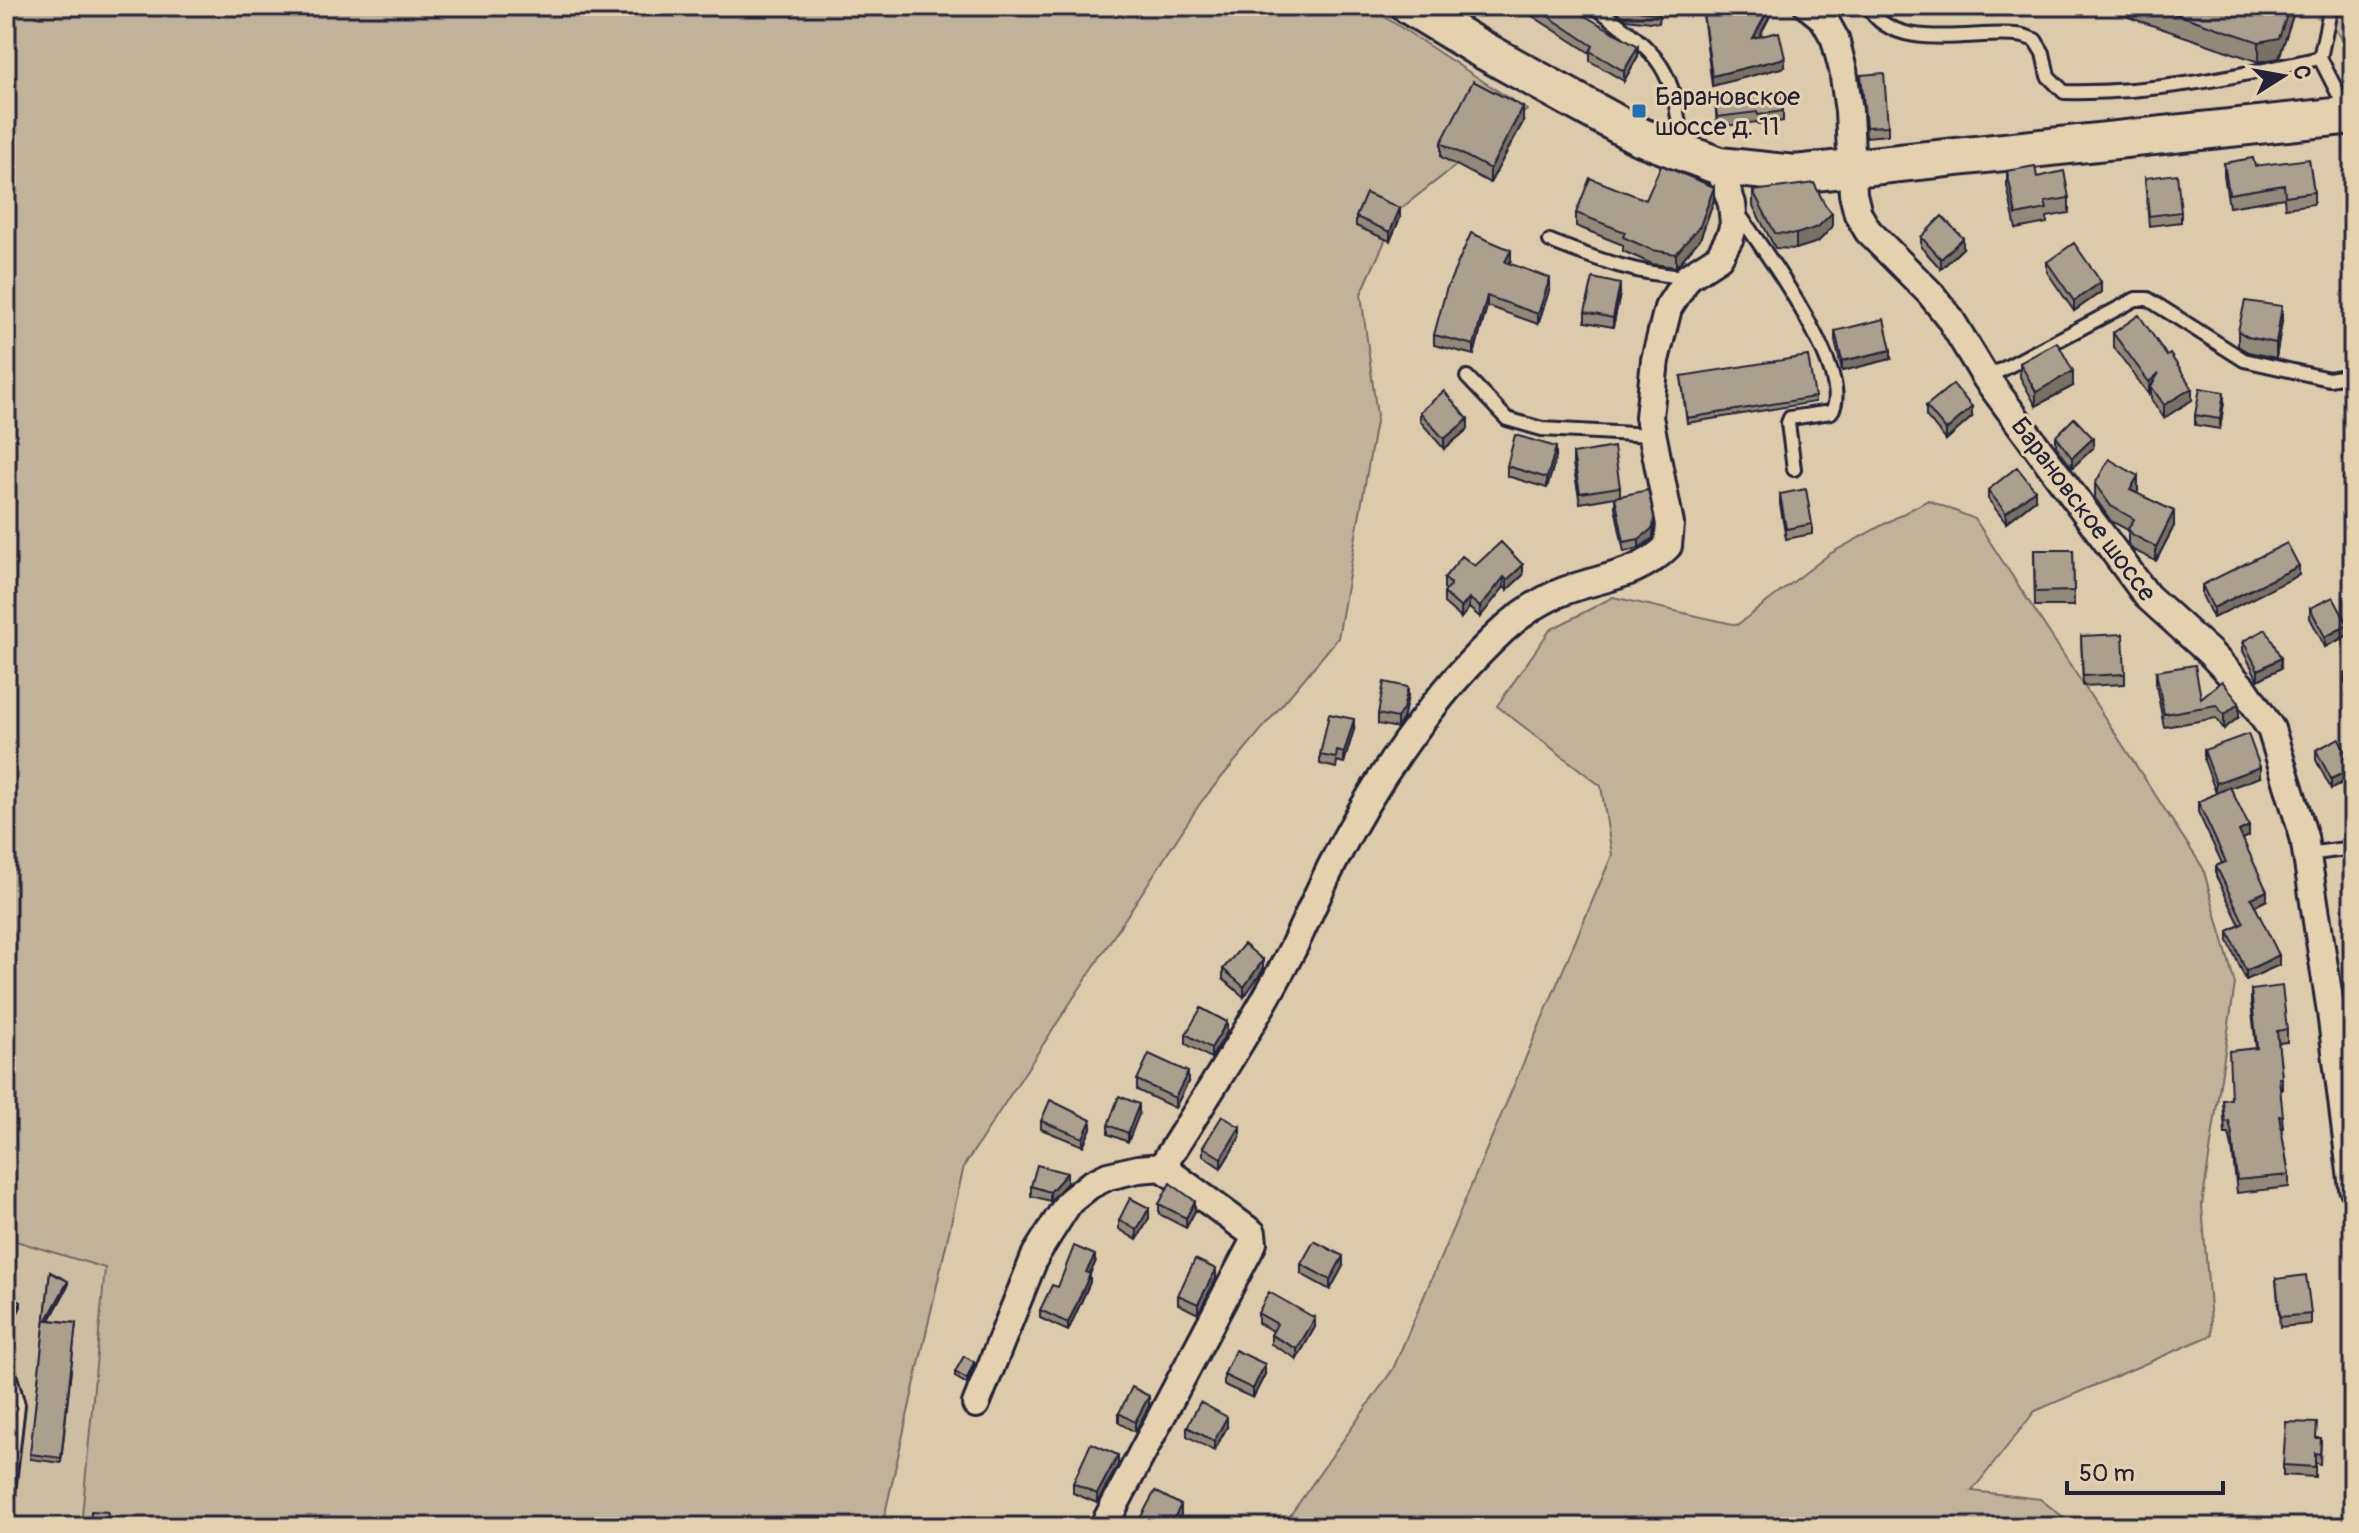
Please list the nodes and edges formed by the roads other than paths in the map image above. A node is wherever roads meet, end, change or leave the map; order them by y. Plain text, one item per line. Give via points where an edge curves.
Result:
1 (1410, 6) edge
2 (1594, 6) edge
3 (1808, 6) edge
4 (1868, 6) edge
5 (2331, 6) edge
6 (2320, 58) junction
7 (2351, 115) edge
8 (1681, 153) junction
9 (1719, 166) junction
10 (1852, 167) junction
11 (1732, 204) junction
12 (1550, 241) dead end
13 (1688, 277) junction
14 (2353, 375) edge
15 (1467, 377) dead end
16 (1986, 378) junction
17 (1651, 435) junction
18 (1794, 469) dead end
19 (2353, 848) edge
20 (2307, 854) junction
21 (1162, 1167) junction
22 (2353, 1188) edge
23 (6, 1363) edge
24 (976, 1404) dead end
25 (6, 1509) edge
26 (1103, 1527) edge

1 - 8 main road via 1639,136
2 - 8 lane via 1649,48 1663,67 1679,121
3 - 10 street, Барановское шоссе via 1824,19 1835,39 1849,111
4 - 6 lane via 1879,20 1910,35 2016,35 2035,40 2048,76 2064,92 2117,93 2240,76
5 - 6 lane
6 - 7 lane
7 - 10 main road
8 - 9 main road
9 - 10 main road via 1795,174
9 - 11 street
10 - 16 street, Барановское шоссе via 1858,214 1868,231 1930,293
11 - 13 street via 1734,224 1719,257
11 - 18 lane via 1785,280 1820,344 1835,390 1831,412 1790,418
12 - 13 lane via 1655,275
13 - 17 street via 1668,308 1655,360
14 - 16 lane via 2329,379 2244,360 2148,299 2136,299
15 - 17 lane via 1507,419 1542,429
16 - 20 street, Барановское шоссе via 2147,596 2245,690 2271,729
17 - 21 street via 1670,524 1668,546 1636,571 1562,592 1530,610 1460,675 1379,785 1250,1025
19 - 20 lane
20 - 22 street, Барановское шоссе
21 - 24 street via 1108,1176 1069,1202 1036,1254
21 - 26 street via 1254,1237
23 - 25 lane via 18,1405

